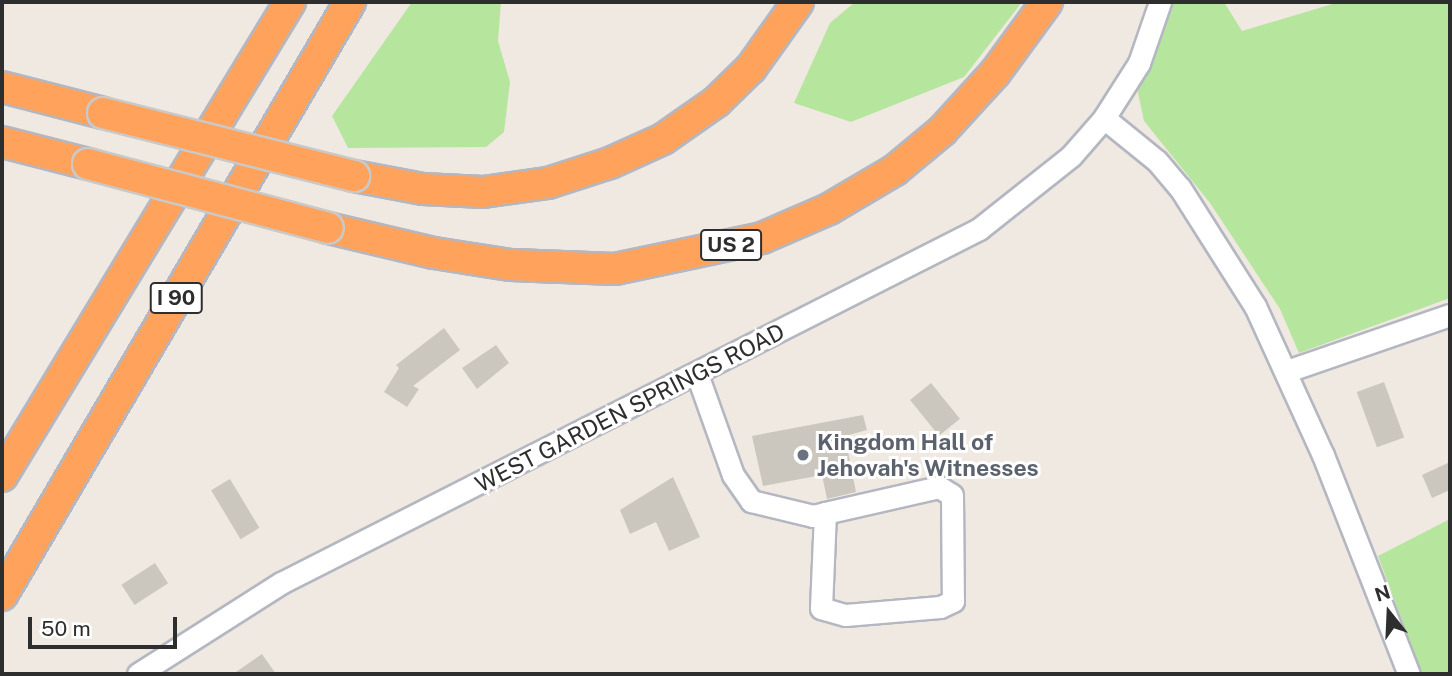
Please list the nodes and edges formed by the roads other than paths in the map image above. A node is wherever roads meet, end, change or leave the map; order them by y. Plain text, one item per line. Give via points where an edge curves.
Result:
1 (290, 2) edge
2 (350, 2) edge
3 (799, 2) edge
4 (1047, 2) edge
5 (1160, 2) edge
6 (2, 87) edge
7 (1104, 118) junction
8 (2, 142) edge
9 (1450, 315) edge
10 (1287, 371) junction
11 (696, 374) junction
12 (2, 476) edge
13 (825, 513) junction
14 (2, 595) edge
15 (148, 671) edge
16 (1409, 674) edge

1 - 12 highway, I 90
2 - 14 highway, I 90
3 - 6 highway, bridge via 751,68 716,102 663,139 548,183 483,192 423,189 354,176
4 - 8 highway, US 2, bridge via 995,73 942,131 895,170 829,209 762,238 615,269 511,265 433,253
5 - 7 street, WEST GARDEN SPRINGS ROAD via 1139,63
7 - 10 street via 1157,161 1202,218 1255,306
7 - 11 street, WEST GARDEN SPRINGS ROAD via 1071,156 979,229
9 - 10 street
10 - 16 street
11 - 13 street via 733,475 751,500 813,516
11 - 15 street, WEST GARDEN SPRINGS ROAD via 281,583
13 - 13 street via 939,487 953,495 953,601 940,607 845,615 821,608

